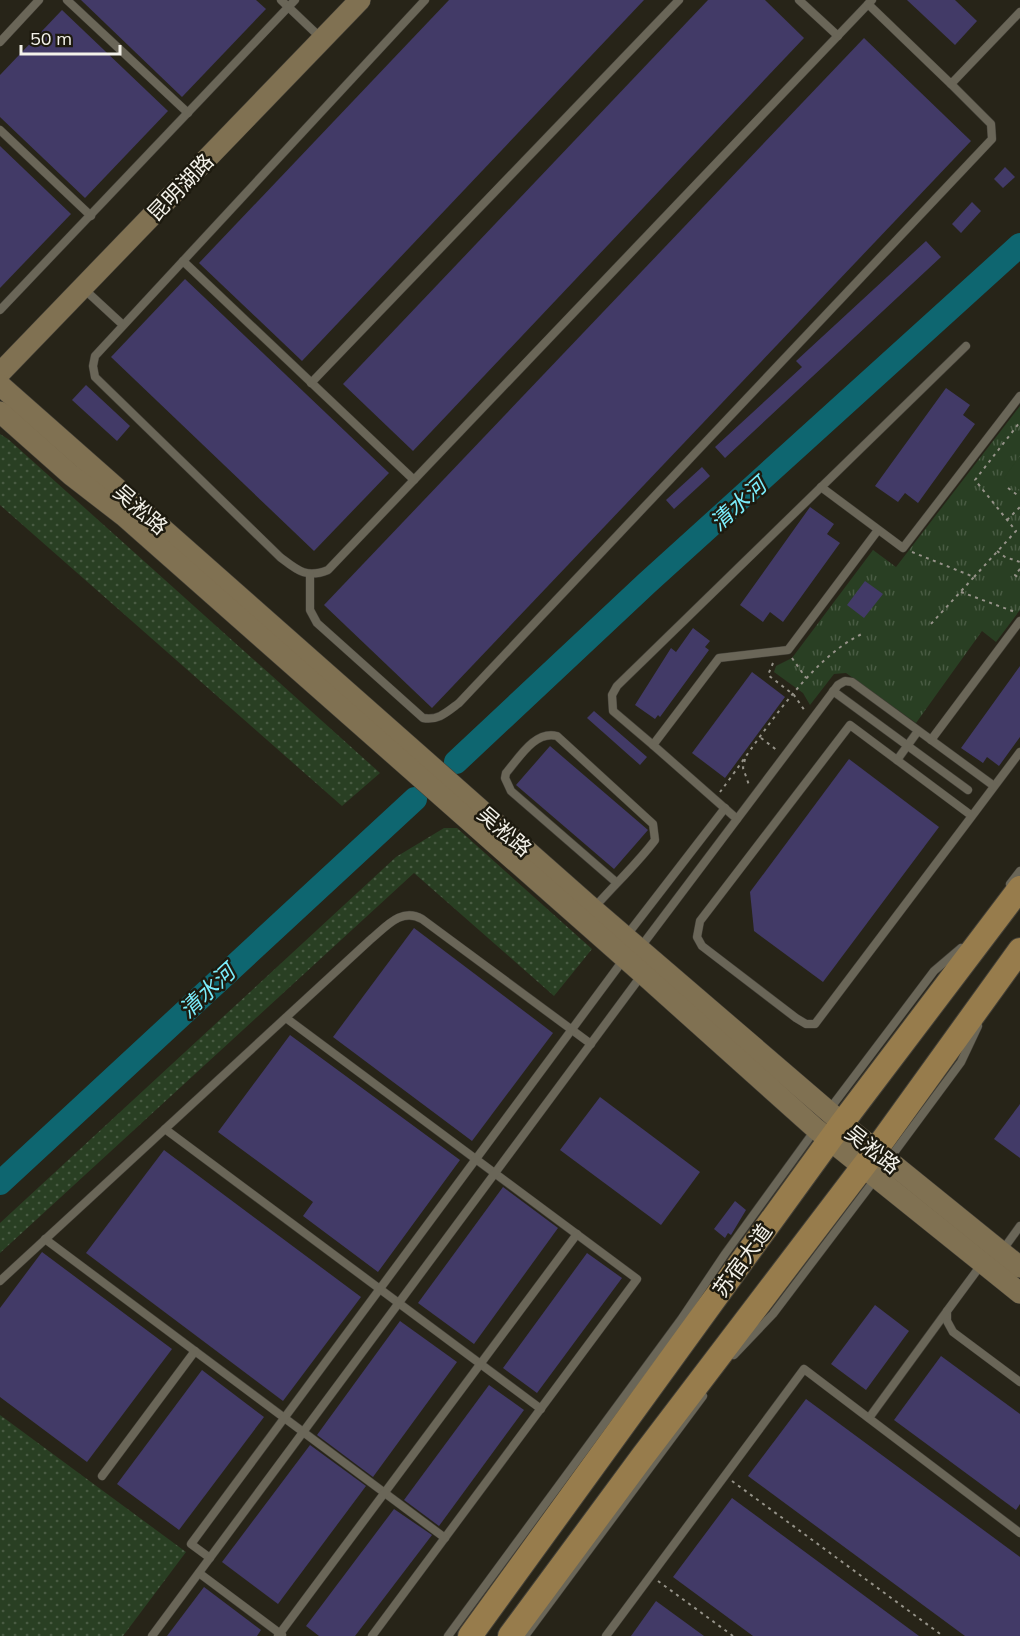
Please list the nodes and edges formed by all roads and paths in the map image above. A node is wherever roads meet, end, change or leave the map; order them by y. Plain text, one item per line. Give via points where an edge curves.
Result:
1 (39, 0) edge
2 (67, 0) edge
3 (281, 0) edge
4 (295, 0) edge
5 (360, 0) edge
6 (425, 0) edge
7 (679, 0) edge
8 (799, 0) edge
9 (870, 2) edge
10 (288, 7) junction
11 (1020, 12) edge
12 (838, 36) junction
13 (323, 40) junction
14 (0, 42) edge
15 (951, 84) junction
16 (188, 114) junction
17 (0, 130) edge
18 (91, 216) junction
19 (183, 261) junction
20 (82, 288) junction
21 (0, 310) edge
22 (123, 326) junction
23 (966, 346) dead end
24 (0, 373) edge
25 (311, 383) junction
26 (0, 385) edge
27 (1020, 396) edge
28 (0, 412) edge
29 (1020, 422) edge
30 (414, 480) junction
31 (821, 487) junction
32 (1008, 488) dead end
33 (1020, 496) edge
34 (1020, 507) edge
35 (1007, 520) junction
36 (1020, 529) edge
37 (878, 530) junction
38 (1016, 531) junction
39 (903, 548) junction
40 (997, 551) junction
41 (1020, 562) edge
42 (1020, 569) edge
43 (310, 574) junction
44 (974, 577) junction
45 (1020, 579) edge
46 (961, 592) junction
47 (1020, 614) edge
48 (1020, 621) edge
49 (930, 625) dead end
50 (864, 633) dead end
51 (788, 650) junction
52 (777, 652) junction
53 (806, 678) junction
54 (833, 692) junction
55 (794, 694) junction
56 (812, 720) junction
57 (918, 731) junction
58 (761, 738) junction
59 (931, 740) junction
60 (653, 745) junction
61 (907, 746) junction
62 (1020, 752) edge
63 (784, 756) junction
64 (746, 758) junction
65 (897, 760) junction
66 (994, 786) junction
67 (968, 790) dead end
68 (755, 795) junction
69 (714, 798) junction
70 (725, 808) junction
71 (972, 816) junction
72 (737, 819) junction
73 (1020, 871) edge
74 (617, 883) junction
75 (1013, 889) edge
76 (593, 909) junction
77 (970, 937) dead end
78 (1020, 950) edge
79 (633, 954) junction
80 (286, 1018) junction
81 (983, 1020) dead end
82 (572, 1030) junction
83 (591, 1044) junction
84 (829, 1126) junction
85 (165, 1129) junction
86 (476, 1159) junction
87 (876, 1164) junction
88 (495, 1173) junction
89 (1020, 1226) edge
90 (577, 1234) junction
91 (45, 1239) junction
92 (992, 1254) junction
93 (1020, 1267) edge
94 (0, 1281) edge
95 (380, 1289) junction
96 (1020, 1293) edge
97 (399, 1303) junction
98 (947, 1311) junction
99 (195, 1351) junction
100 (729, 1362) dead end
101 (481, 1364) junction
102 (1020, 1382) edge
103 (708, 1390) dead end
104 (541, 1409) junction
105 (284, 1418) junction
106 (869, 1418) junction
107 (303, 1432) junction
108 (725, 1475) junction
109 (102, 1476) dead end
110 (385, 1493) junction
111 (1020, 1533) edge
112 (445, 1538) junction
113 (210, 1558) junction
114 (199, 1574) junction
115 (651, 1576) junction
116 (280, 1635) edge
117 (152, 1636) edge
118 (372, 1636) edge
119 (448, 1636) edge
120 (470, 1636) edge
121 (510, 1636) edge
122 (525, 1636) edge
123 (606, 1636) edge
124 (733, 1636) edge
125 (943, 1636) edge

1 - 14 lane
2 - 16 lane
3 - 10 lane
4 - 10 lane
5 - 13 main road, 昆明湖路
6 - 19 lane
7 - 25 lane
8 - 12 lane
9 - 12 lane
9 - 15 lane
10 - 13 lane
10 - 16 lane
11 - 15 lane
12 - 30 lane
13 - 20 main road, 昆明湖路
15 - 43 lane via 991,124 992,139 459,703 432,720 423,718 317,623 310,610
16 - 18 lane
17 - 18 lane
18 - 21 lane
19 - 22 lane
19 - 25 lane
20 - 22 lane
20 - 24 main road, 昆明湖路
22 - 43 lane via 95,356 95,377 280,557
23 - 31 lane
25 - 30 lane
26 - 76 main road, 吴淞路
27 - 39 lane
28 - 79 main road, 吴淞路
29 - 35 path via 975,480
30 - 43 lane via 328,570 315,576
31 - 37 lane
31 - 60 lane via 616,686 613,711
32 - 33 path
34 - 35 path
35 - 38 path
36 - 38 path
37 - 39 lane
37 - 51 lane
38 - 40 path
39 - 44 path
40 - 41 path
40 - 44 path
42 - 45 path via 1015,575
44 - 46 path
46 - 47 path
46 - 49 path
48 - 59 lane
50 - 53 path via 828,655
51 - 52 lane
51 - 53 path
52 - 55 path via 768,675
52 - 60 lane via 719,658
53 - 55 path
54 - 56 lane
54 - 57 lane via 845,681 852,682
54 - 61 lane
55 - 56 path
55 - 58 path
56 - 63 lane
57 - 59 lane
57 - 61 lane
58 - 63 path
58 - 64 path
59 - 66 lane
60 - 69 lane
61 - 65 lane
61 - 67 lane
62 - 66 lane
63 - 68 lane
64 - 68 path via 746,781
64 - 69 path
65 - 71 lane
65 - 71 lane via 850,725 700,921 697,937 702,946 796,1018 815,1024
66 - 71 lane
68 - 72 lane
69 - 70 lane
70 - 72 lane
70 - 79 lane
72 - 79 lane
73 - 75 lane
74 - 74 lane via 655,840 653,824 557,736 543,735 506,772 507,784
74 - 76 lane
75 - 84 main road, 苏宿大道
76 - 79 main road, 吴淞路
77 - 84 lane via 934,971
78 - 87 main road, 苏宿大道
79 - 82 lane
79 - 83 lane
79 - 84 main road, 吴淞路
80 - 82 lane via 397,918 414,914
80 - 85 lane
80 - 86 lane
81 - 87 lane via 961,1062
82 - 83 lane
82 - 86 lane
83 - 88 lane
84 - 87 main road, 吴淞路
84 - 119 lane via 725,1254
84 - 120 main road, 苏宿大道
85 - 91 lane
85 - 95 lane
86 - 88 lane
86 - 95 lane
87 - 92 main road, 吴淞路
87 - 100 lane via 772,1314
87 - 121 main road, 苏宿大道 via 643,1456
88 - 90 lane
88 - 97 lane
89 - 92 lane
90 - 101 lane
90 - 104 lane via 637,1279
91 - 94 lane
91 - 99 lane
92 - 93 main road, 吴淞路
92 - 96 main road, 吴淞路
92 - 98 lane
95 - 97 lane
95 - 105 lane
97 - 101 lane
97 - 107 lane
98 - 102 lane via 953,1332
98 - 106 lane
99 - 105 lane
99 - 109 lane
101 - 104 lane
101 - 110 lane
103 - 122 lane
104 - 112 lane
105 - 107 lane
105 - 113 lane via 191,1544
106 - 108 lane via 804,1369
106 - 111 lane
107 - 110 lane
107 - 113 lane
108 - 115 lane
108 - 125 path
110 - 112 lane
110 - 116 lane
112 - 118 lane
113 - 114 lane
114 - 116 lane
114 - 117 lane
115 - 123 lane
115 - 124 path

